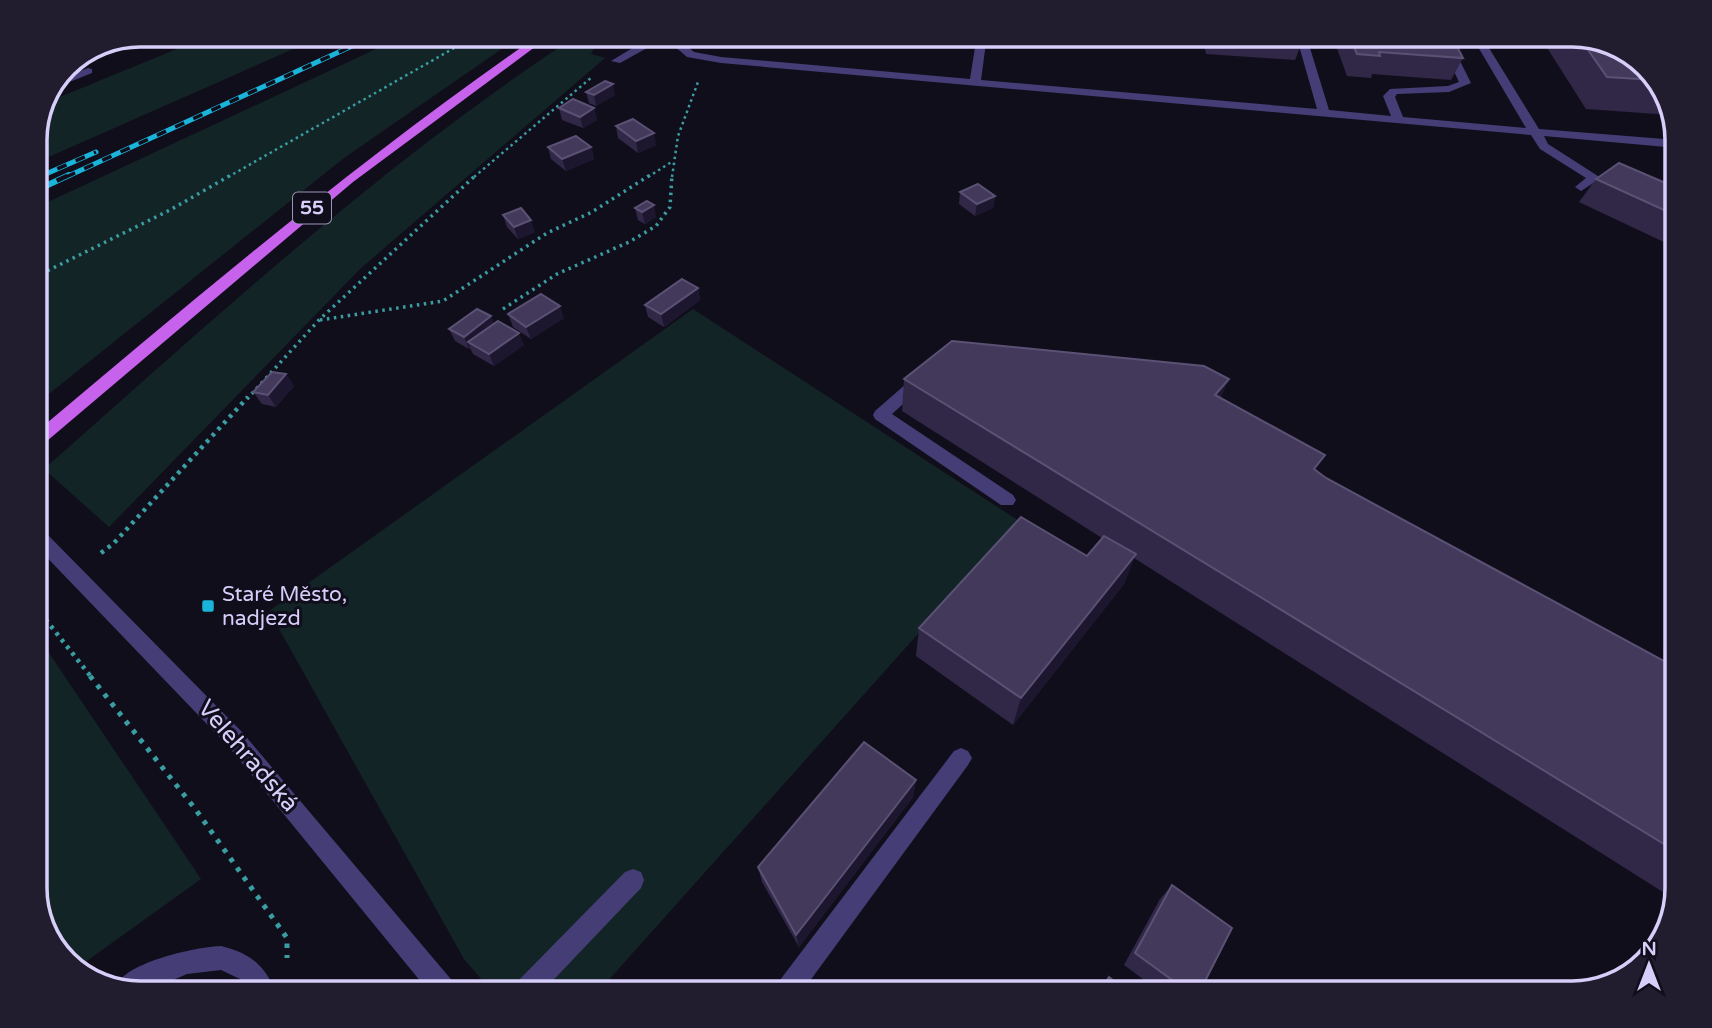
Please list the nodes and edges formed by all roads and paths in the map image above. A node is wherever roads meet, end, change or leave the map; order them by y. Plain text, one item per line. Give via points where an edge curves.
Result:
1 (456, 47) edge
2 (529, 47) edge
3 (641, 47) edge
4 (682, 47) edge
5 (980, 47) edge
6 (1305, 47) edge
7 (1448, 47) edge
8 (1483, 47) edge
9 (702, 58) junction
10 (616, 61) joint
11 (88, 71) dead end
12 (72, 78) edge
13 (975, 84) junction
14 (1325, 115) junction
15 (1398, 120) junction
16 (1535, 132) junction
17 (1665, 143) edge
18 (674, 161) junction
19 (1581, 187) dead end
20 (47, 272) edge
21 (503, 309) dead end
22 (319, 320) junction
23 (935, 370) edge
24 (47, 432) edge
25 (1007, 500) dead end
26 (47, 545) edge
27 (70, 567) junction
28 (47, 620) edge
29 (961, 758) dead end
30 (633, 880) dead end
31 (287, 938) dead end
32 (139, 981) edge
33 (256, 981) edge
34 (436, 981) edge
35 (536, 981) edge
36 (795, 981) edge

1 - 20 path via 170,210
2 - 24 main road, 55 via 401,138 277,236
3 - 10 street
4 - 9 street
5 - 13 street
6 - 14 street
7 - 15 street via 1465,83 1449,89 1394,91 1389,96
8 - 16 street
9 - 13 street
9 - 18 path via 701,76 684,116
10 - 22 path via 586,80 438,208
11 - 12 street
13 - 14 street
14 - 15 street
15 - 16 street
16 - 17 street
16 - 19 street via 1544,146 1595,178
18 - 21 path via 670,208 660,223 603,256 555,275
18 - 22 path via 592,212 547,233 443,301
22 - 27 path via 114,543
23 - 25 street via 881,415
26 - 27 street, Velehradská
27 - 34 street, Velehradská via 235,739
28 - 31 path via 197,810
29 - 36 street
30 - 35 street
32 - 33 street via 169,966 217,959 249,970

